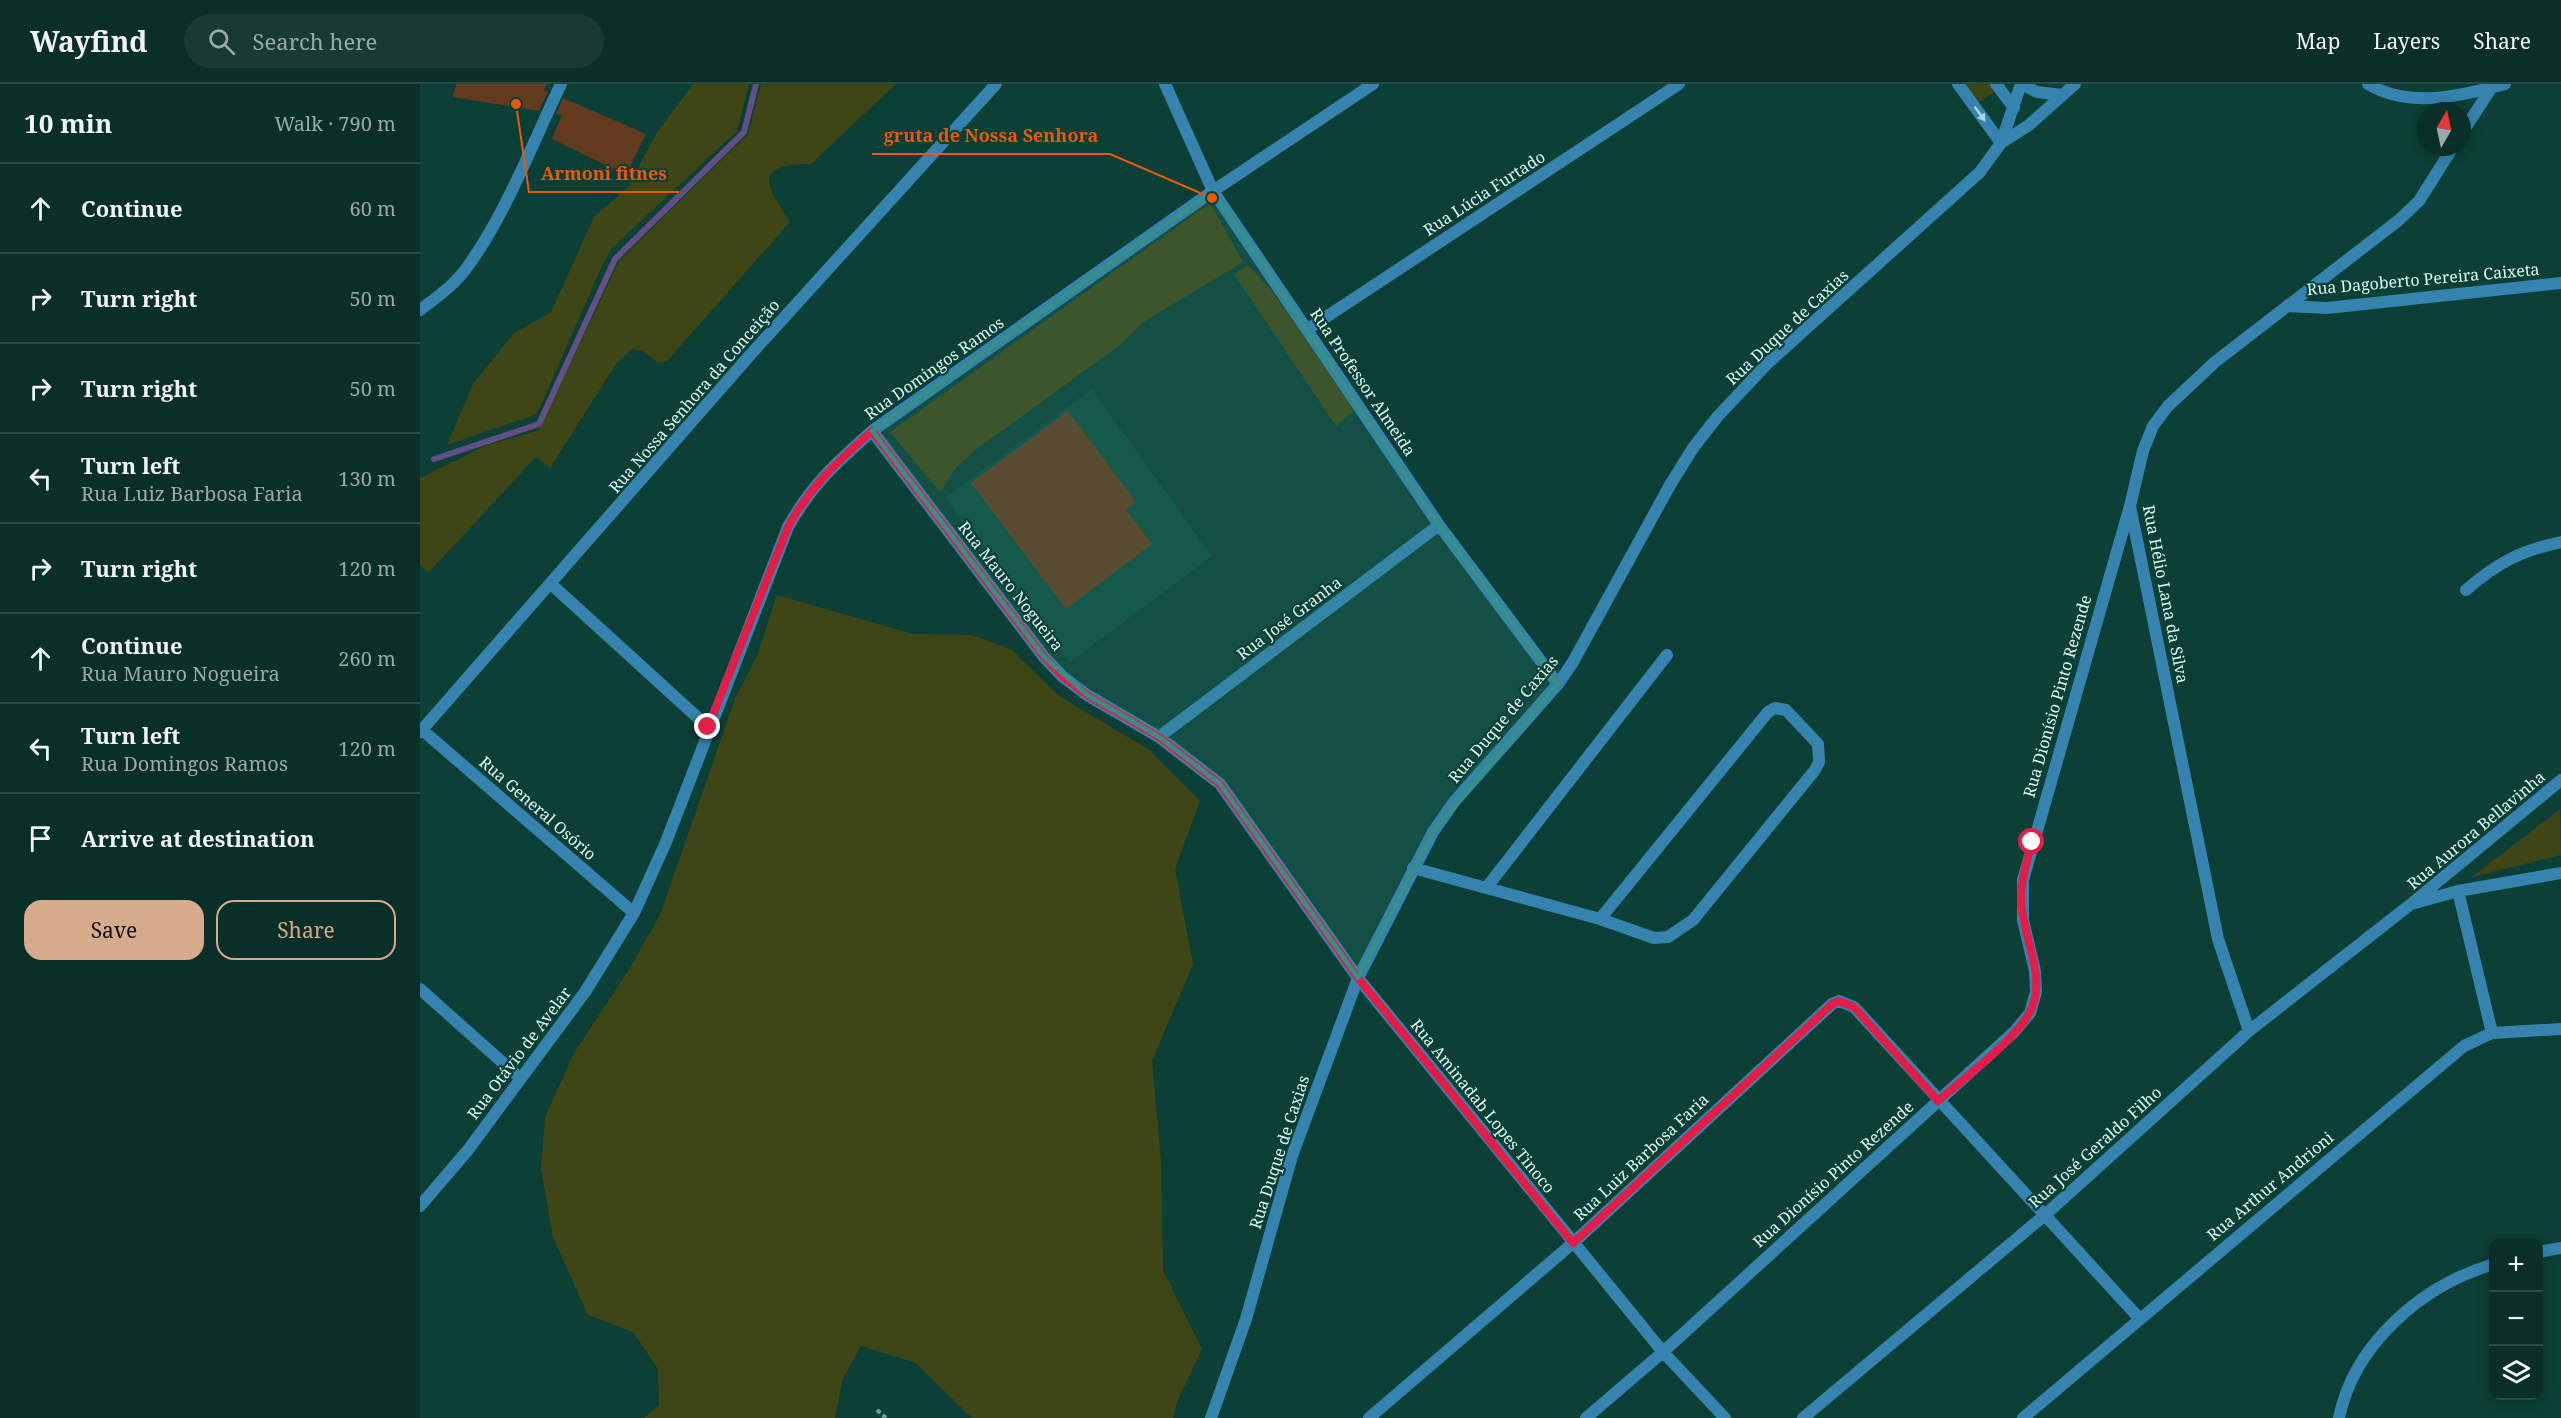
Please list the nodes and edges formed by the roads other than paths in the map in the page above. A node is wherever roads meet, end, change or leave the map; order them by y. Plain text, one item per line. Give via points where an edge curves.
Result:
1 (561, 84) edge
2 (996, 84) edge
3 (1165, 84) edge
4 (1373, 84) edge
5 (1679, 84) edge
6 (1958, 84) edge
7 (1996, 84) edge
8 (2021, 84) edge
9 (2075, 84) edge
10 (2368, 84) edge
11 (2505, 84) edge
12 (2492, 87) junction
13 (2062, 95) junction
14 (2014, 108) junction
15 (2471, 119) edge
16 (2001, 143) junction
17 (2447, 156) edge
18 (1213, 191) junction
19 (2561, 283) edge
20 (2287, 306) junction
21 (420, 310) edge
22 (1308, 329) junction
23 (872, 431) junction
24 (2130, 506) junction
25 (1439, 525) junction
26 (2561, 542) edge
27 (551, 584) junction
28 (2466, 590) dead end
29 (1667, 655) dead end
30 (1558, 684) junction
31 (708, 727) junction
32 (421, 730) edge
33 (1159, 737) junction
34 (2559, 784) edge
35 (1413, 868) junction
36 (2561, 873) edge
37 (1487, 887) junction
38 (2458, 891) junction
39 (2411, 904) junction
40 (634, 913) junction
41 (1600, 919) junction
42 (1358, 978) junction
43 (420, 989) edge
44 (2561, 1029) edge
45 (2249, 1031) junction
46 (2492, 1033) junction
47 (520, 1078) junction
48 (1938, 1101) junction
49 (420, 1206) edge
50 (2046, 1214) junction
51 (1573, 1243) junction
52 (2561, 1248) edge
53 (2543, 1251) edge
54 (2489, 1266) edge
55 (2139, 1318) junction
56 (1663, 1352) junction
57 (1211, 1418) edge
58 (1369, 1418) edge
59 (1586, 1418) edge
60 (1725, 1418) edge
61 (1803, 1418) edge
62 (2023, 1418) edge
63 (2338, 1418) edge

1 - 21 street via 468,268
2 - 27 street, Rua Nossa Senhora da Conceição via 751,354
3 - 18 street, Rua Professor Almeida
4 - 18 street, Rua Domingos Ramos
5 - 22 street, Rua Lúcia Furtado
6 -> 16 street
7 - 14 street
8 - 13 street via 2037,92
8 - 14 street, Rua Duque de Caxias
9 - 13 street
10 - 12 street via 2401,98 2422,99
11 - 12 street
12 - 15 street
13 - 16 street
14 - 16 street, Rua Duque de Caxias
16 - 30 street, Rua Duque de Caxias via 1980,172 1768,363 1718,416 1670,486
17 - 20 street, Rua Hélio Lana da Silva via 2418,201 2399,220
18 - 22 street, Rua Professor Almeida
18 - 23 street, Rua Domingos Ramos
19 - 20 street, Rua Dagoberto Pereira Caixeta via 2327,308
20 - 24 street, Rua Hélio Lana da Silva via 2215,362 2168,406 2153,426 2143,452
22 - 25 street, Rua Professor Almeida
23 - 31 street, Rua Domingos Ramos via 826,472 805,497
23 - 33 street, Rua Mauro Nogueira via 1044,657 1087,695
24 - 45 street, Rua Hélio Lana da Silva via 2218,939
24 - 48 street, Rua Dionísio Pinto Rezende via 2023,880 2023,920 2035,971 2036,992 2030,1013
25 - 30 street, Rua Professor Almeida
25 - 33 street, Rua José Granha
26 - 28 street via 2534,548 2491,568
27 - 31 street
27 - 32 street, Rua Nossa Senhora da Conceição
29 - 37 street
30 - 35 street, Rua Duque de Caxias via 1454,802
31 - 40 street, Rua Domingos Ramos via 666,842
32 - 40 street, Rua General Osório
33 - 42 street, Rua Mauro Nogueira via 1220,784
34 - 39 street, Rua Aurora Bellavinha
35 - 37 street
35 - 42 street, Rua Duque de Caxias
36 - 38 street
37 - 41 street
38 - 39 street
38 - 46 street
39 - 45 street, Rua José Geraldo Filho
40 - 47 street, Rua Otávio de Avelar via 585,992
41 - 41 street via 1654,938 1668,937 1693,920 1819,762 1818,744 1786,710 1768,711
42 - 51 street, Rua Aminadab Lopes Tinoco
42 - 57 street, Rua Duque de Caxias via 1292,1156 1246,1319
43 - 47 street
44 - 46 street, Rua Arthur Andrioni
45 - 50 street, Rua José Geraldo Filho
46 - 55 street, Rua Arthur Andrioni via 2477,1038 2436,1068
47 - 49 street, Rua Otávio de Avelar via 468,1150
48 - 50 street
48 - 51 street, Rua Luiz Barbosa Faria via 1854,1007 1839,1001
48 - 56 street, Rua Dionísio Pinto Rezende
50 - 55 street
50 - 61 street, Rua José Geraldo Filho
51 - 56 street, Rua Aminadab Lopes Tinoco
51 - 58 street, Rua Luiz Barbosa Faria
52 - 53 street
54 - 63 street via 2455,1280 2387,1329 2361,1360 2344,1394
55 - 62 street, Rua Arthur Andrioni
56 - 59 street, Rua Dionísio Pinto Rezende
56 - 60 street, Rua Aminadab Lopes Tinoco

